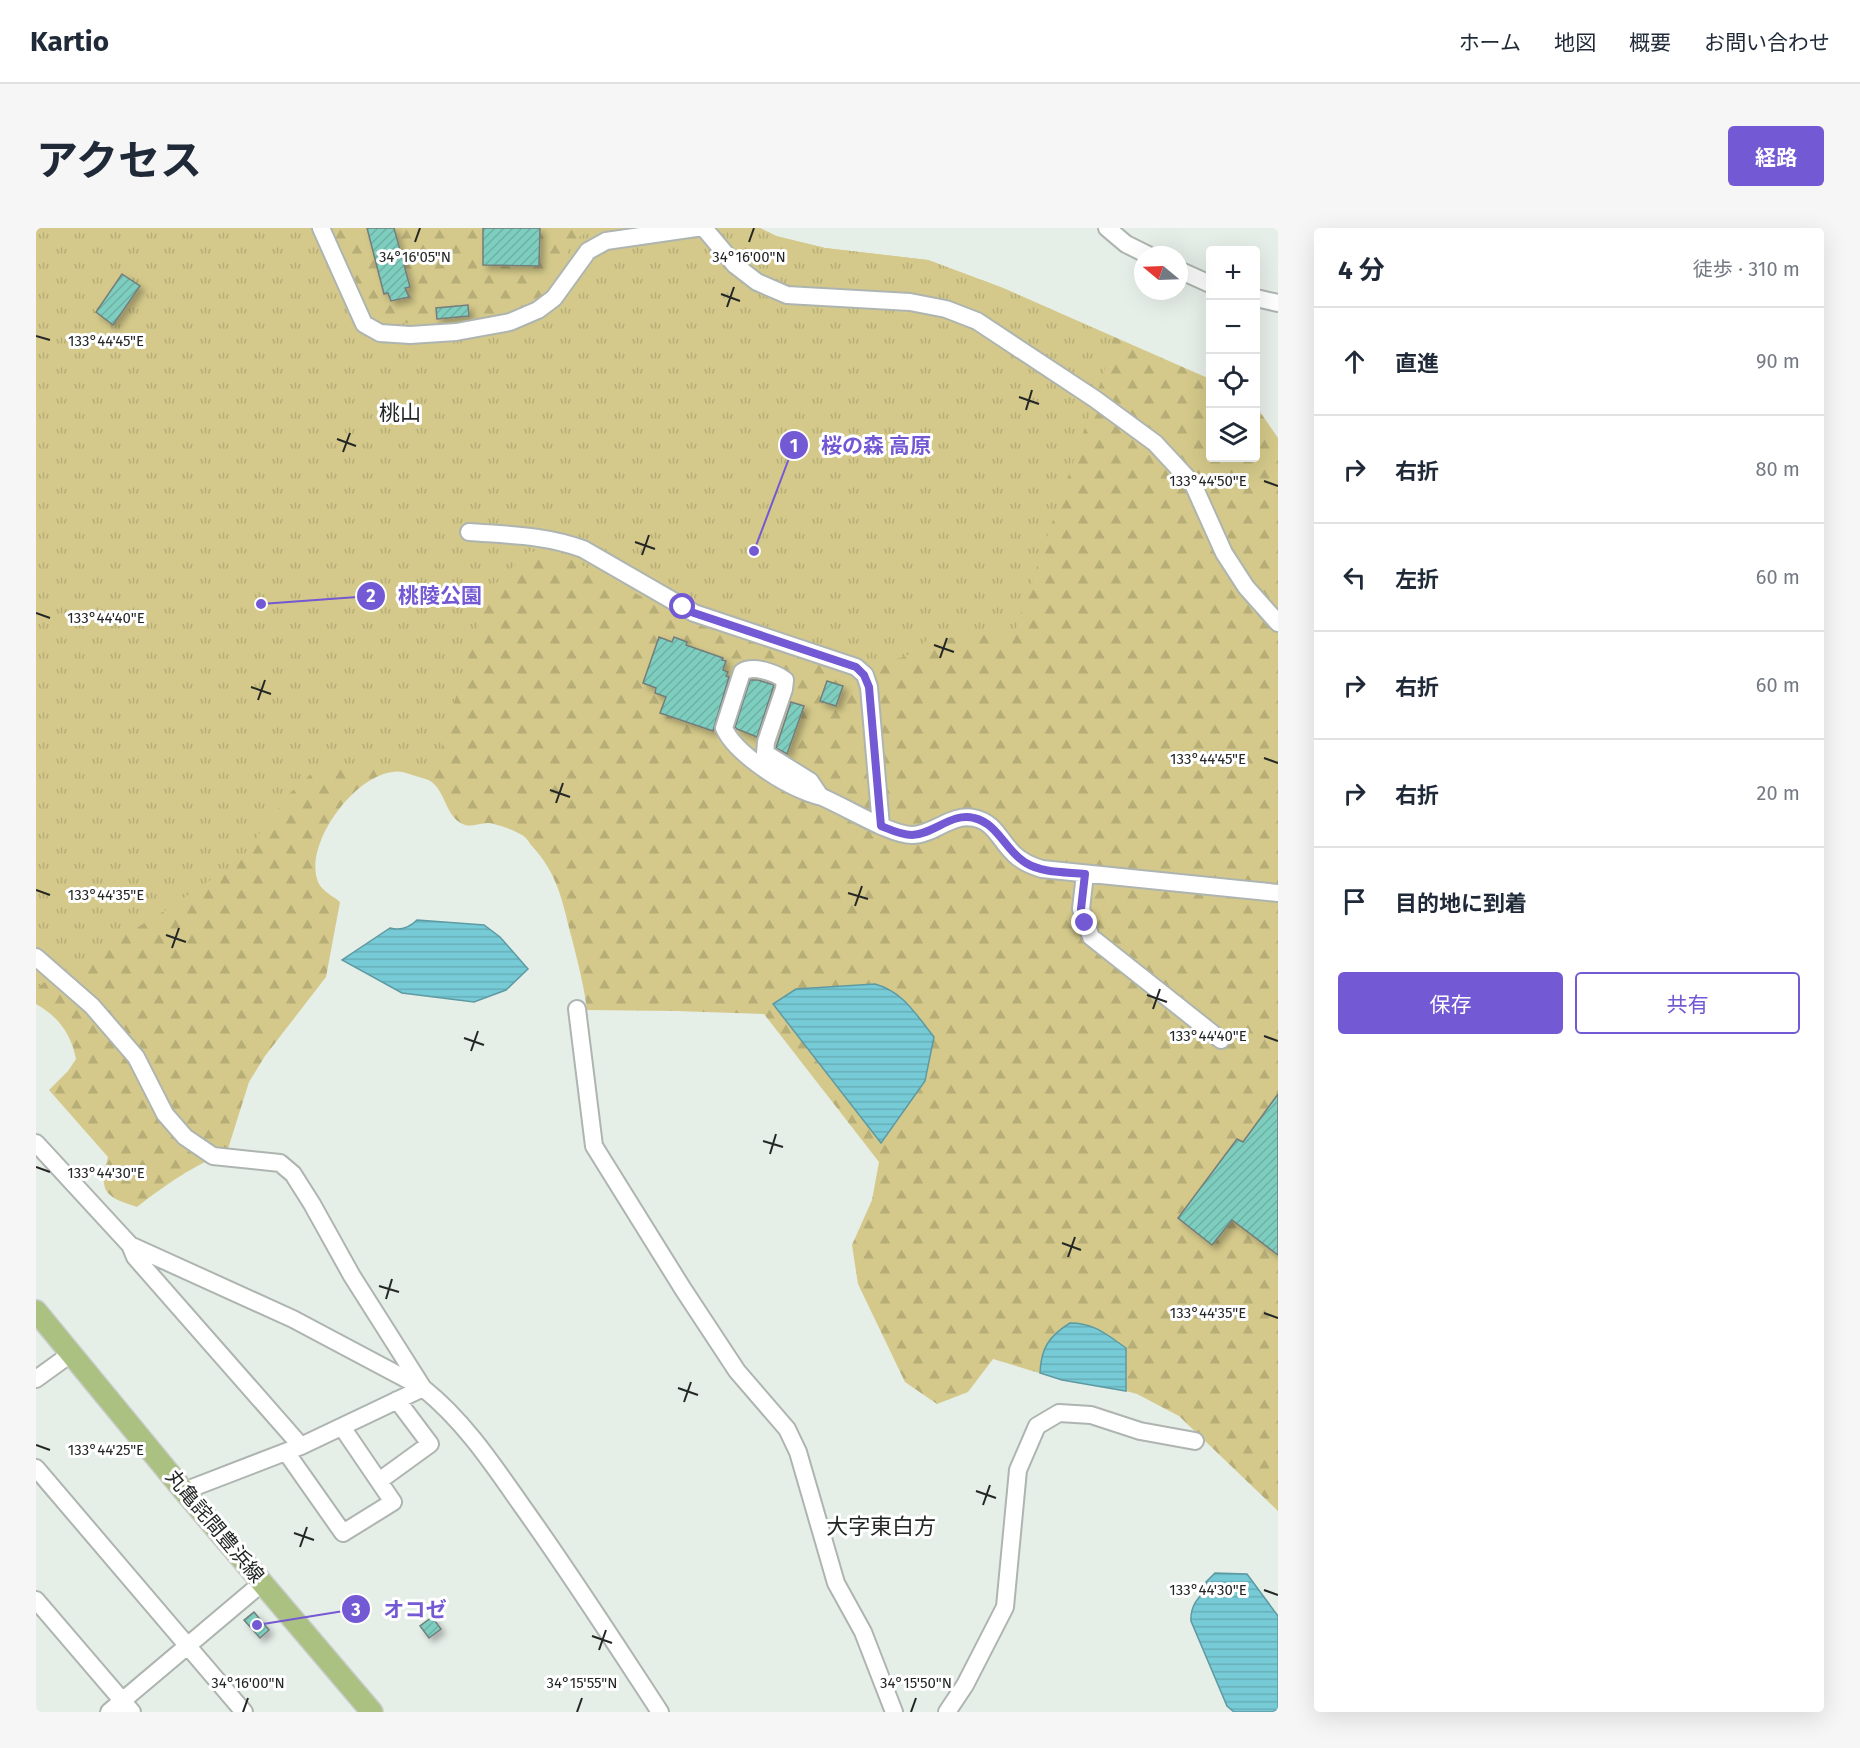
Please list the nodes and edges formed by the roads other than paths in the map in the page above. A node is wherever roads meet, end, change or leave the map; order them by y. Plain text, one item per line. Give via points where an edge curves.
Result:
1 (321, 228) edge
2 (696, 228) edge
3 (704, 228) edge
4 (1107, 228) edge
5 (1134, 248) edge
6 (1188, 274) edge
7 (1206, 282) edge
8 (1260, 299) edge
9 (1278, 303) edge
10 (469, 532) dead end
11 (1278, 623) edge
12 (820, 796) junction
13 (881, 826) junction
14 (1085, 874) junction
15 (1278, 893) edge
16 (36, 957) edge
17 (576, 1009) dead end
18 (1221, 1041) dead end
19 (36, 1143) edge
20 (130, 1245) junction
21 (36, 1311) edge
22 (72, 1353) junction
23 (36, 1379) edge
24 (423, 1388) junction
25 (397, 1400) junction
26 (342, 1426) junction
27 (1195, 1441) dead end
28 (293, 1449) junction
29 (36, 1468) edge
30 (379, 1481) junction
31 (184, 1491) junction
32 (262, 1583) junction
33 (36, 1600) edge
34 (187, 1646) junction
35 (127, 1706) edge
36 (109, 1712) edge
37 (244, 1712) edge
38 (372, 1712) edge
39 (660, 1712) edge
40 (894, 1712) edge
41 (947, 1712) edge

1 - 2 street via 364,324 380,333 410,335 510,322 554,298 588,251 606,242
3 - 11 street via 735,265 757,282 787,295 910,302 946,309 977,321 1095,399 1155,443 1193,484 1224,553 1246,587
4 - 5 street
6 - 7 street
8 - 9 street
10 - 13 street via 533,536 569,544 694,613 856,667 869,687
12 - 12 street via 804,792 756,763 728,737 724,728 741,672 754,669 785,680 765,753 810,781
12 - 13 street
13 - 14 street via 913,835 953,819 972,817 990,824 1026,864
14 - 15 street
14 - 18 street via 1081,909 1091,938
16 - 24 street via 92,1006 136,1057 165,1114 185,1137 213,1155 280,1163 292,1174
17 - 40 street via 594,1146 737,1371 788,1428 836,1583 863,1632
19 - 20 street
20 - 24 street via 293,1319
20 - 28 street via 135,1257
21 - 22 main road, 丸亀詫間豊浜線
22 - 23 street
22 - 31 main road, 丸亀詫間豊浜線
24 - 25 street
24 - 39 street via 468,1430 560,1559
25 - 26 street
25 - 30 street via 430,1444
26 - 28 street
26 - 30 street
27 - 41 street via 1140,1431 1091,1415 1059,1413 1037,1426 1018,1470 1005,1607
28 - 30 street via 343,1533 393,1502
28 - 31 street
29 - 34 street
31 - 32 main road, 丸亀詫間豊浜線
32 - 34 street
32 - 38 main road, 丸亀詫間豊浜線
33 - 35 street
34 - 35 street
34 - 37 street
35 - 36 street

